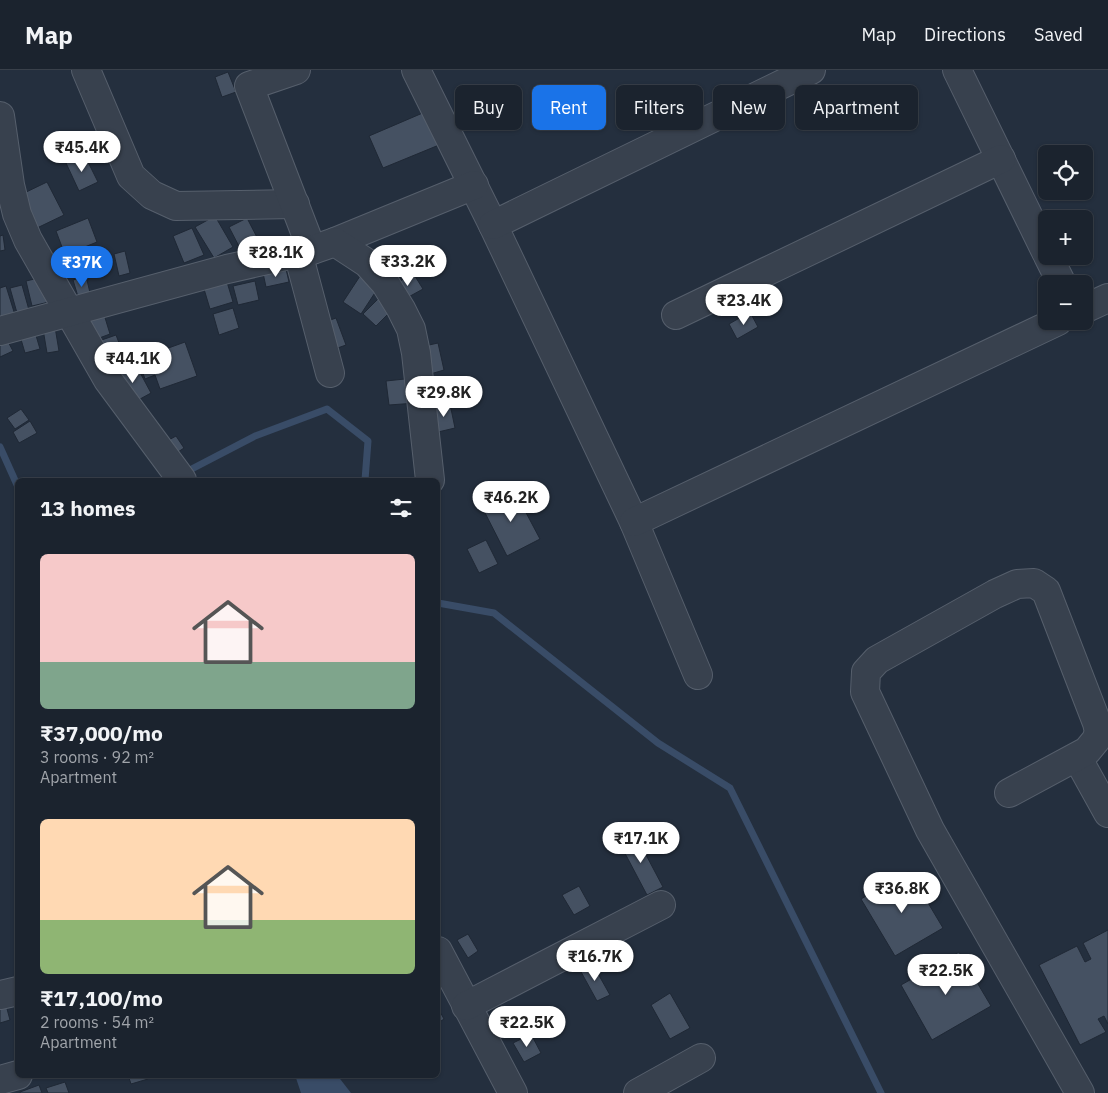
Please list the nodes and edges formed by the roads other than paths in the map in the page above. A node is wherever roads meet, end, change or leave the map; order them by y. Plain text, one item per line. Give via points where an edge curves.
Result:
1 (86, 70) edge
2 (296, 70) edge
3 (416, 70) edge
4 (811, 70) edge
5 (958, 70) edge
6 (245, 78) edge
7 (0, 116) edge
8 (1001, 158) junction
9 (474, 186) junction
10 (295, 204) junction
11 (493, 225) junction
12 (1038, 235) edge
13 (315, 248) junction
14 (1108, 298) edge
15 (1093, 305) edge
16 (70, 312) junction
17 (676, 315) dead end
18 (1039, 330) edge
19 (0, 332) edge
20 (330, 372) dead end
21 (176, 472) edge
22 (430, 478) edge
23 (634, 522) junction
24 (698, 675) dead end
25 (1077, 757) junction
26 (1009, 793) dead end
27 (1108, 813) edge
28 (661, 905) dead end
29 (440, 955) edge
30 (15, 992) edge
31 (0, 995) edge
32 (466, 1006) junction
33 (701, 1058) dead end
34 (15, 1076) edge
35 (0, 1080) edge
36 (513, 1093) edge
37 (638, 1093) edge
38 (1080, 1093) edge

1 - 10 street via 131,176 152,196 176,206
2 - 6 street
3 - 9 street
4 - 11 street
5 - 8 street
6 - 10 street
7 - 16 street via 17,214 28,240
8 - 12 street
8 - 17 street
9 - 11 street
9 - 13 street
10 - 13 street
11 - 23 street
13 - 16 street
13 - 20 street
13 - 22 street via 367,263 386,284 401,309 411,330 416,353
14 - 15 street
16 - 19 street
16 - 21 street via 108,380
18 - 23 street
23 - 24 street
25 - 26 street
25 - 27 street
25 - 38 street via 1096,740 1099,732 1097,723 1046,591 1034,583 1017,584 995,594 878,660 866,672 865,692 930,830
28 - 32 street
29 - 32 street
30 - 31 street
32 - 36 street
33 - 37 street
34 - 35 street

